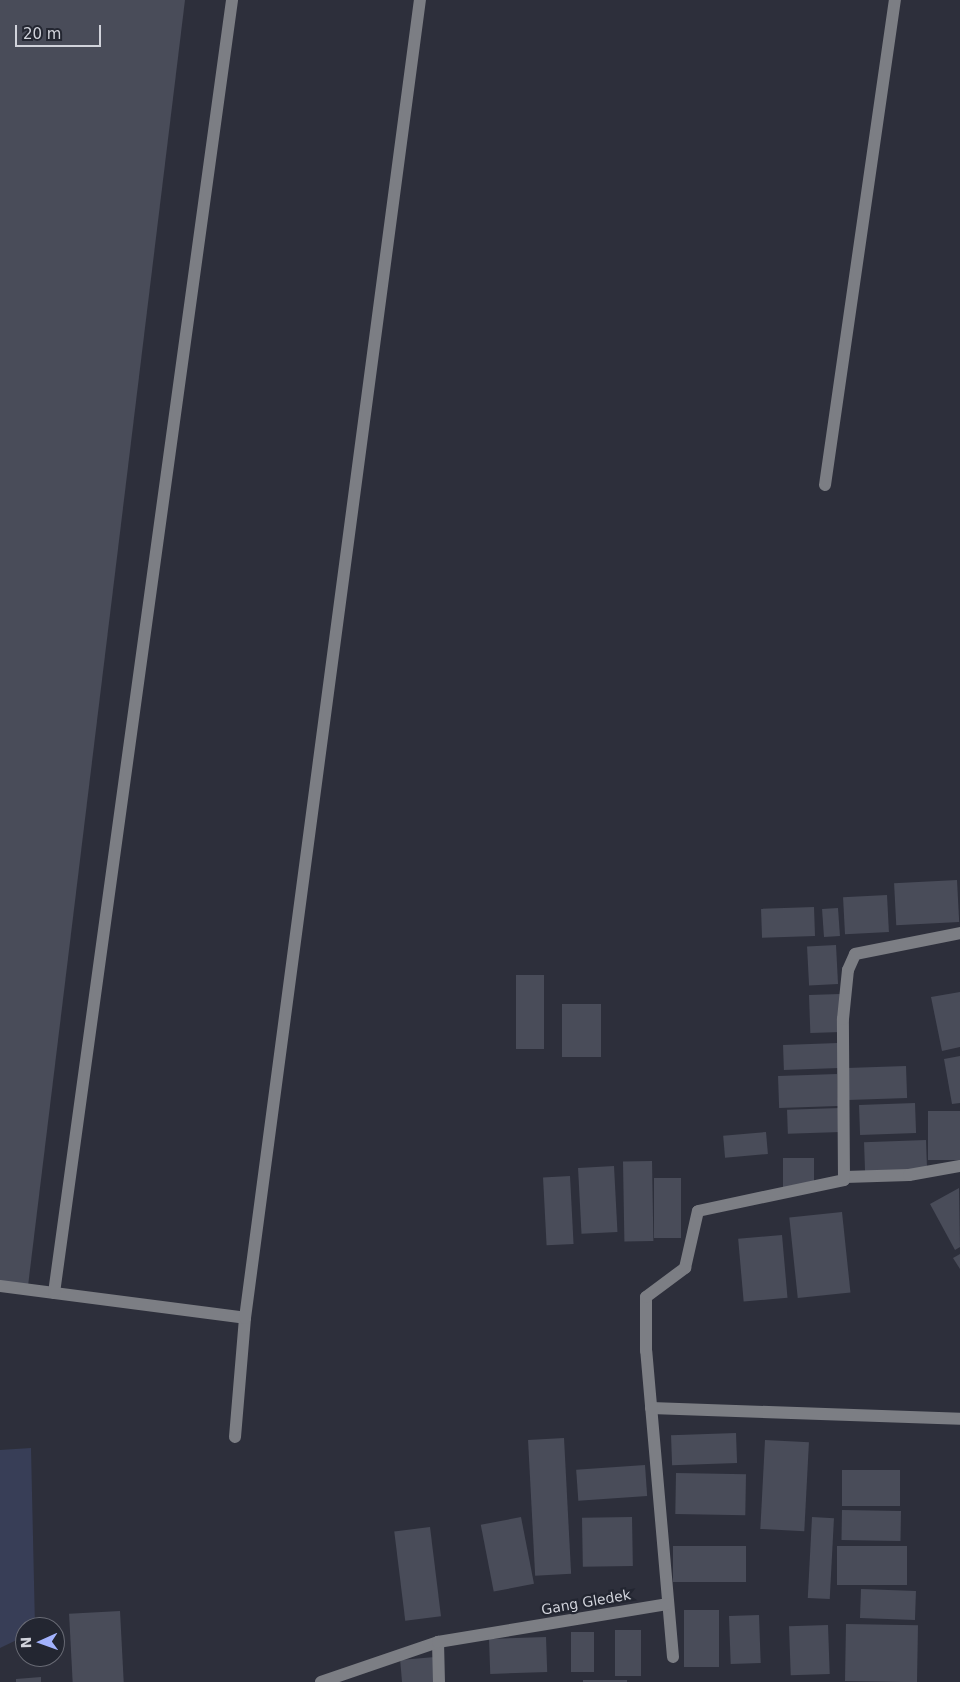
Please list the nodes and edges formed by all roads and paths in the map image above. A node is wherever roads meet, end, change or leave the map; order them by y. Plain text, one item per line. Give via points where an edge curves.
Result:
1 (232, 0) edge
2 (420, 0) edge
3 (895, 0) edge
4 (825, 485) dead end
5 (960, 933) edge
6 (960, 1166) edge
7 (845, 1177) junction
8 (0, 1286) edge
9 (54, 1293) junction
10 (245, 1318) junction
11 (651, 1408) junction
12 (960, 1419) edge
13 (235, 1437) dead end
14 (667, 1604) junction
15 (438, 1642) junction
16 (673, 1657) dead end
17 (321, 1682) edge
18 (439, 1682) edge

1 - 9 street
2 - 10 street
3 - 4 street
5 - 7 street via 855,954 843,1000
6 - 7 street via 909,1176
7 - 11 street via 838,1184 698,1211 685,1268 646,1297
8 - 9 street
9 - 10 street
10 - 13 street
11 - 12 street
11 - 14 street
14 - 15 street, Gang Gledek
14 - 16 street
15 - 17 street, Gang Gledek
15 - 18 street

